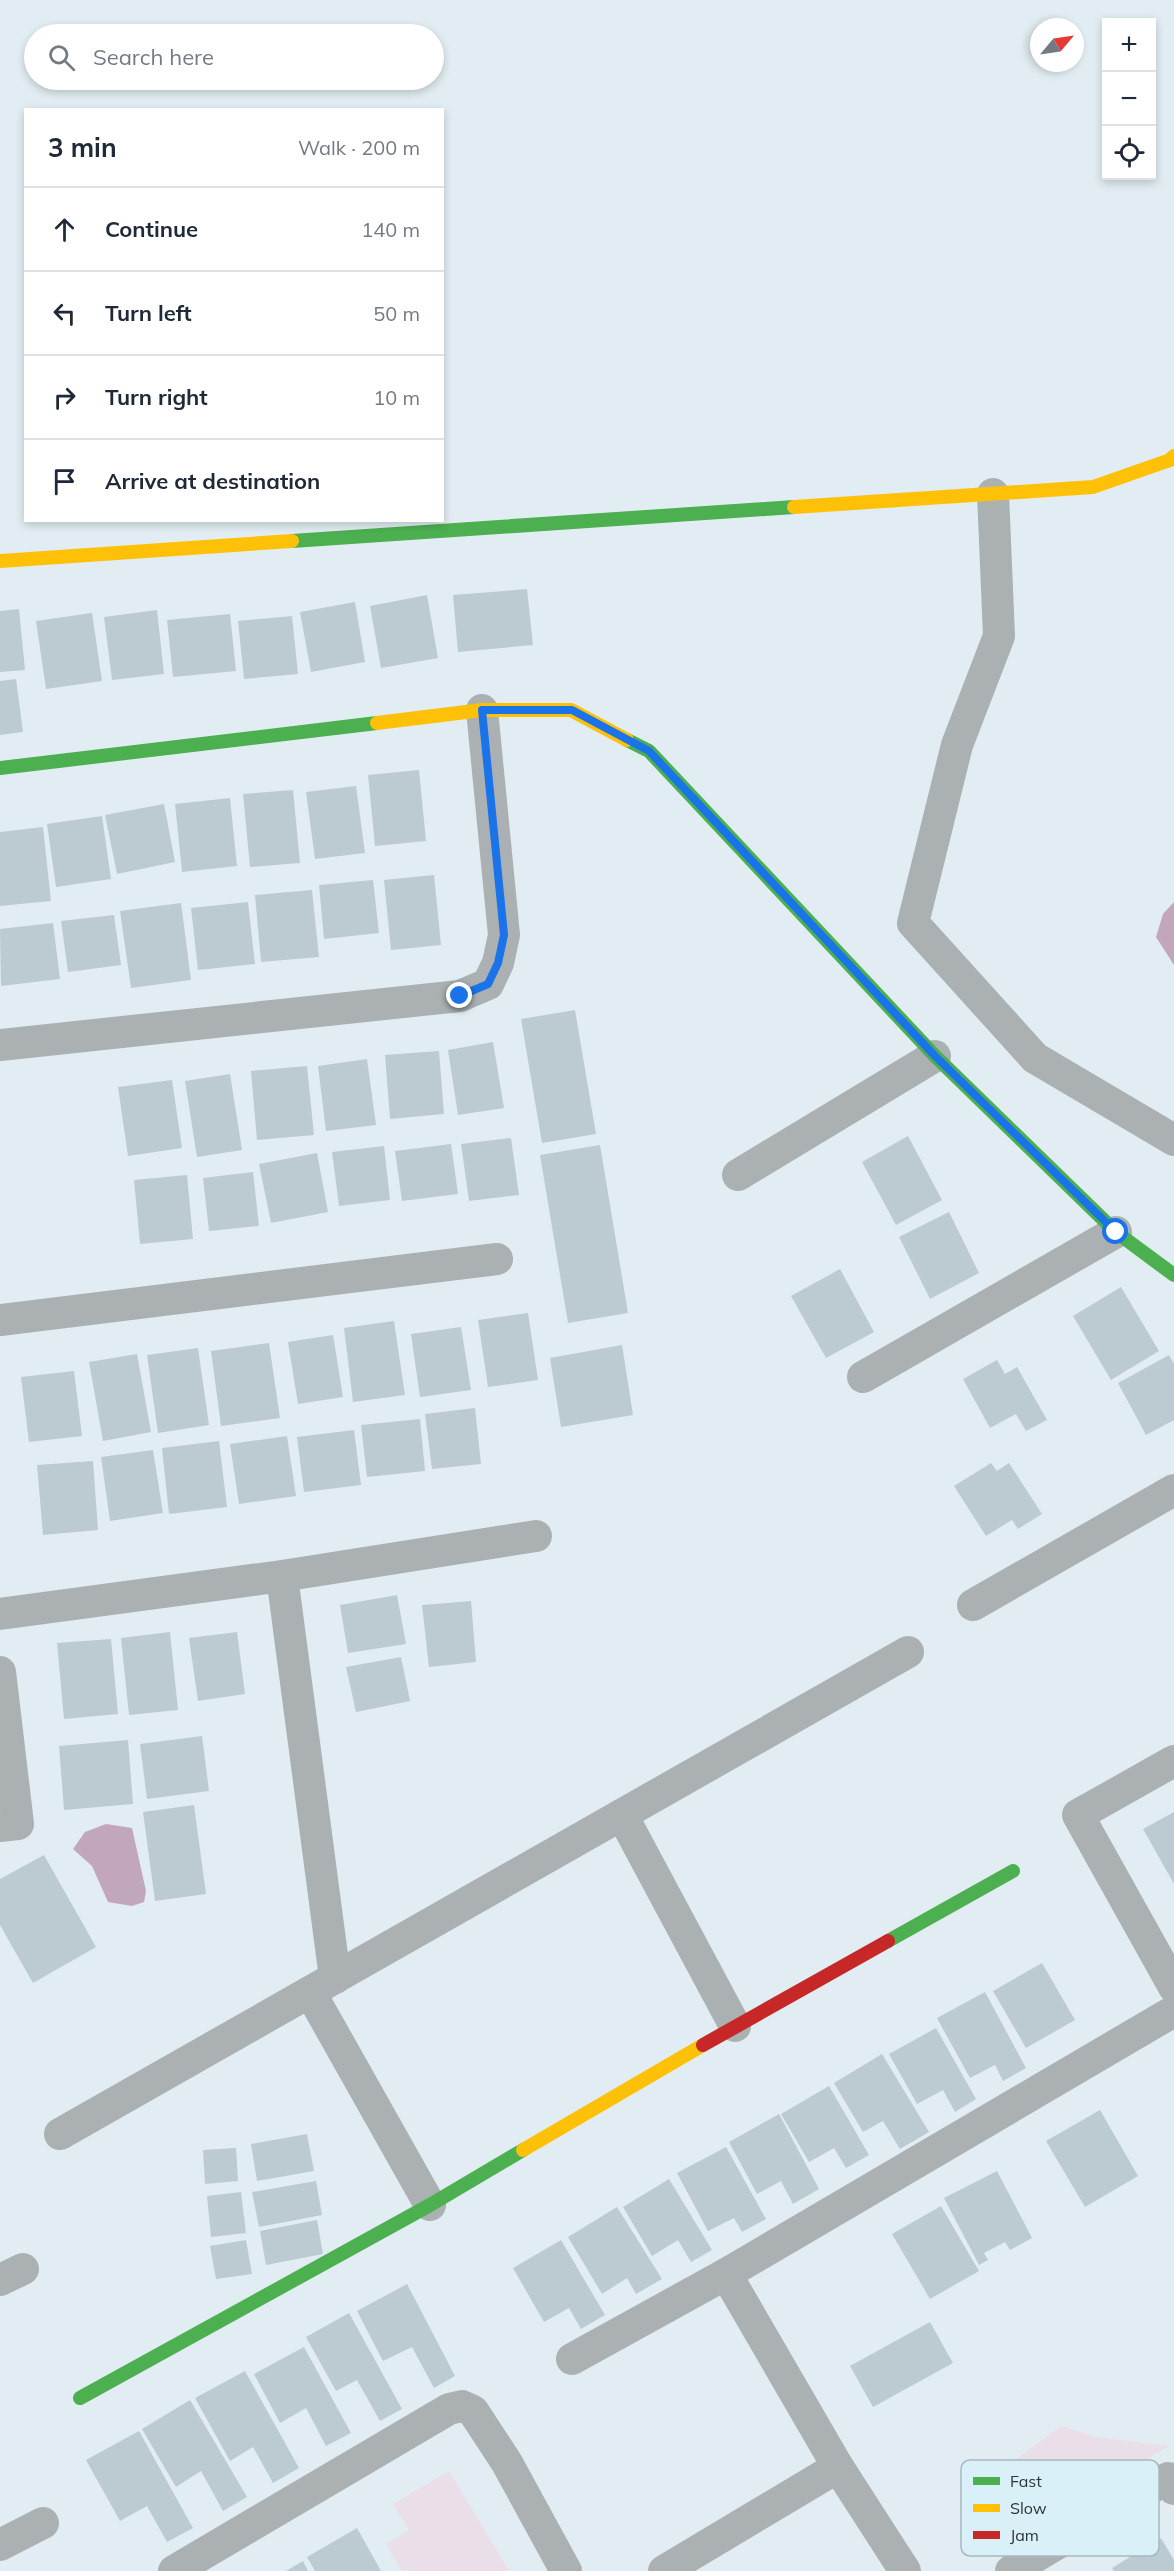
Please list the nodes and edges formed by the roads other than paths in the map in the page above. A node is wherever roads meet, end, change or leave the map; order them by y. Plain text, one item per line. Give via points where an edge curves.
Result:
1 (1174, 456) edge
2 (993, 494) junction
3 (0, 561) edge
4 (482, 710) junction
5 (0, 768) edge
6 (0, 1045) edge
7 (935, 1056) junction
8 (1174, 1140) edge
9 (738, 1175) dead end
10 (1116, 1232) junction
11 (497, 1259) dead end
12 (1174, 1275) edge
13 (0, 1320) edge
14 (862, 1377) dead end
15 (1174, 1490) edge
16 (536, 1536) dead end
17 (282, 1576) junction
18 (973, 1605) dead end
19 (0, 1614) edge
20 (908, 1652) dead end
21 (0, 1672) edge
22 (1174, 1761) edge
23 (622, 1815) junction
24 (0, 1826) edge
25 (1013, 1871) dead end
26 (323, 1985) junction
27 (1174, 1987) edge
28 (1174, 2011) edge
29 (735, 2026) junction
30 (60, 2134) dead end
31 (430, 2205) junction
32 (726, 2274) junction
33 (572, 2359) dead end
34 (80, 2398) dead end
35 (838, 2467) junction
36 (1159, 2483) edge
37 (1174, 2488) edge
38 (43, 2523) dead end
39 (0, 2545) edge
40 (1036, 2556) edge
41 (174, 2571) edge
42 (566, 2571) edge
43 (664, 2571) edge
44 (905, 2571) edge
45 (1011, 2571) edge

1 - 2 street via 1093,487
2 - 3 street
2 - 8 street via 999,636 957,745 913,923 1035,1058
4 - 5 street
4 - 6 street via 504,935 488,984 460,996
4 - 7 street via 572,710 649,751
7 - 9 street
7 - 10 street
10 - 12 street
10 - 14 street
11 - 13 street
15 - 18 street
16 - 17 street
17 - 19 street
17 - 26 street
20 - 23 street
21 - 24 street via 18,1824
22 - 27 street via 1078,1815
23 - 26 street
23 - 29 street
25 - 29 street
26 - 30 street
26 - 31 street
28 - 32 street
29 - 31 street
31 - 34 street
32 - 33 street
32 - 35 street
35 - 43 street
35 - 44 street
36 - 37 street via 1168,2478
38 - 39 street
40 - 45 street
41 - 42 street via 449,2409 462,2406 473,2411 507,2463

